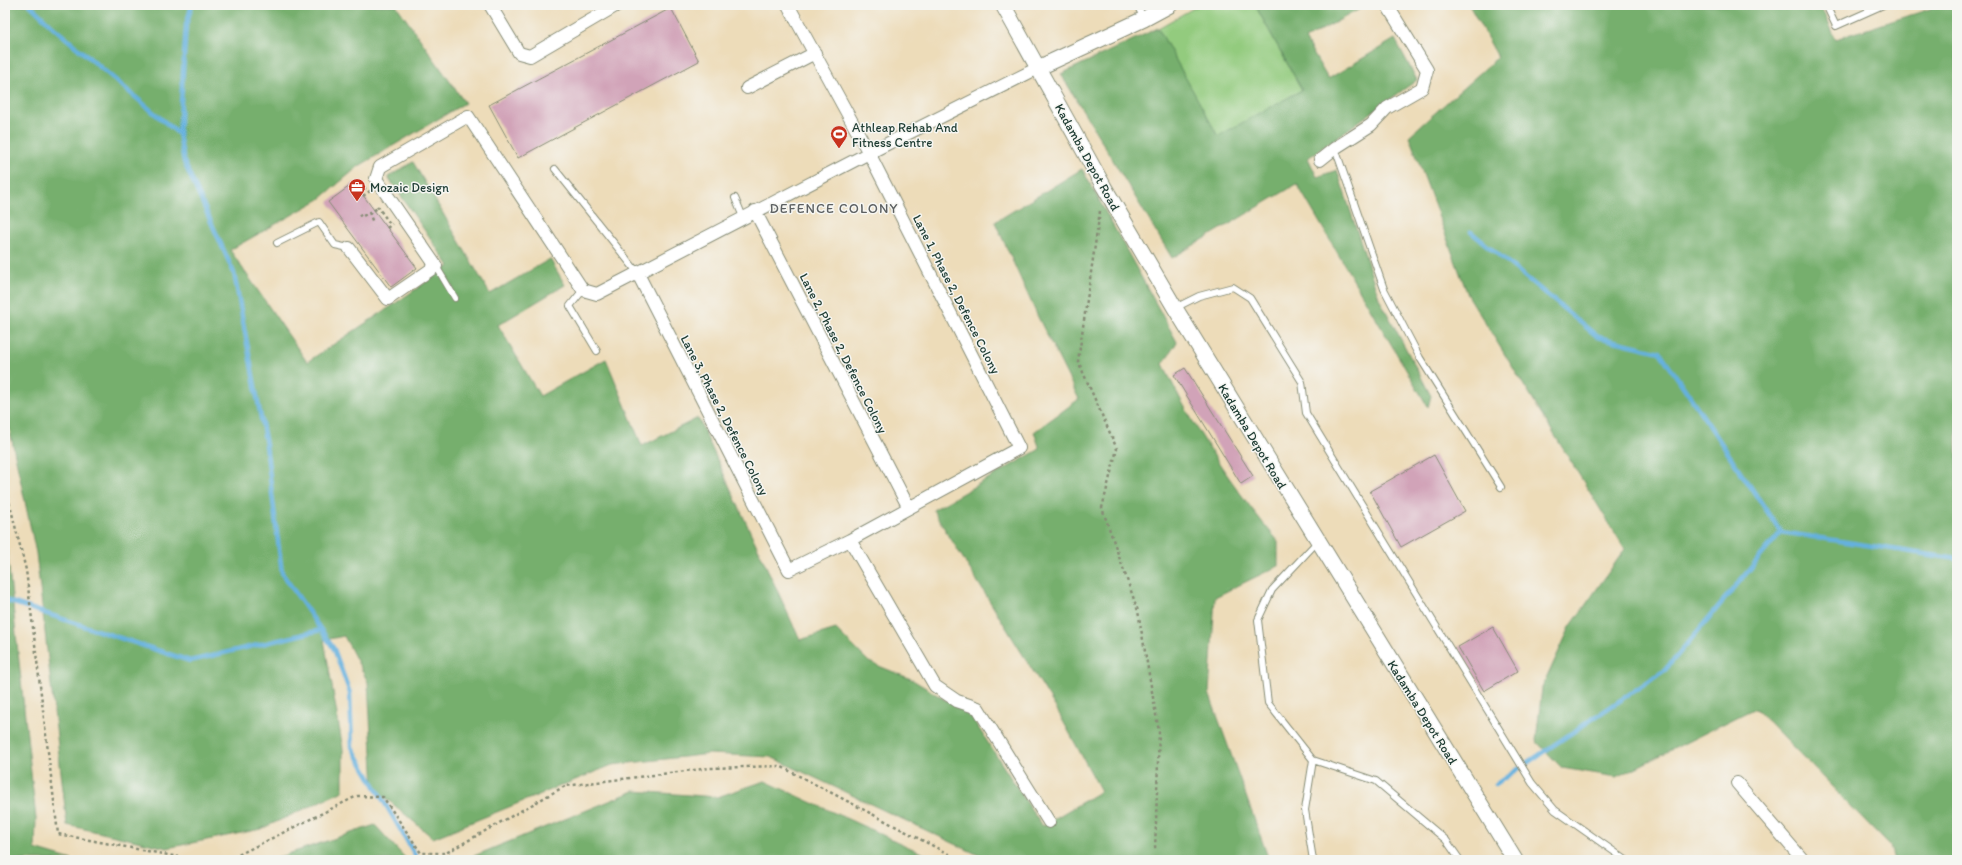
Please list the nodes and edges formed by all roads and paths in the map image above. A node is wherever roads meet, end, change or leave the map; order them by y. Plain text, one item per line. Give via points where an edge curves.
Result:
1 (490, 5) edge
2 (617, 5) edge
3 (788, 5) edge
4 (1003, 5) edge
5 (1137, 5) edge
6 (1170, 5) edge
7 (1387, 5) edge
8 (1826, 5) edge
9 (1883, 5) edge
10 (1144, 19) junction
11 (815, 53) junction
12 (1038, 68) junction
13 (747, 88) dead end
14 (1335, 148) junction
15 (869, 153) junction
16 (1320, 160) dead end
17 (555, 169) dead end
18 (380, 184) junction
19 (1104, 187) junction
20 (360, 192) dead end
21 (363, 196) dead end
22 (371, 198) dead end
23 (735, 198) dead end
24 (377, 206) dead end
25 (376, 211) dead end
26 (755, 211) junction
27 (369, 212) junction
28 (359, 214) dead end
29 (743, 217) junction
30 (374, 223) dead end
31 (391, 225) dead end
32 (277, 243) dead end
33 (349, 248) joint
34 (436, 266) junction
35 (637, 272) junction
36 (583, 290) junction
37 (455, 298) dead end
38 (1175, 308) junction
39 (597, 351) dead end
40 (5, 485) edge
41 (1500, 487) dead end
42 (909, 508) junction
43 (850, 540) junction
44 (1318, 541) junction
45 (1313, 760) junction
46 (1737, 783) dead end
47 (1049, 822) dead end
48 (1155, 851) dead end
49 (209, 860) edge
50 (228, 860) edge
51 (960, 860) edge
52 (1313, 860) edge
53 (1460, 860) edge
54 (1515, 860) edge
55 (1626, 860) edge
56 (1803, 860) edge

1 - 2 street via 519,53 530,56
3 - 11 street, Lane 1, Phase 2, Defence Colony
4 - 12 street, Kadamba Depot Road
5 - 10 lane
6 - 10 street
7 - 14 street via 1427,70 1422,88 1387,108 1371,125
8 - 9 lane via 1836,26
10 - 12 street
11 - 13 street
11 - 15 street, Lane 1, Phase 2, Defence Colony
12 - 15 street
12 - 19 street, Kadamba Depot Road
14 - 16 street
14 - 41 lane via 1384,289 1420,358
15 - 26 street
15 - 42 street, Lane 1, Phase 2, Defence Colony via 1020,448
17 - 35 lane
18 - 21 path, bridge
18 - 34 street
18 - 36 street via 376,179 380,167 468,116
19 - 38 street, Kadamba Depot Road
19 - 48 path via 1078,361 1117,448 1102,508 1138,611 1159,732
20 - 22 path via 364,188
23 - 29 lane
24 - 31 path, bridge
25 - 27 path
26 - 29 street
26 - 42 street, Lane 2, Phase 2, Defence Colony
27 - 28 path via 361,218
27 - 30 path
29 - 35 street
32 - 33 lane via 319,222 335,245
33 - 34 street via 388,299
34 - 37 lane
35 - 36 street via 596,294
35 - 43 street, Lane 3, Phase 2, Defence Colony via 788,570
36 - 39 lane via 570,306
38 - 44 street, Kadamba Depot Road
38 - 55 lane via 1199,296 1233,287 1250,298 1302,382 1306,413 1532,783 1555,810
40 - 49 path via 26,570 58,834 189,859
42 - 43 street
43 - 47 street via 935,686 957,701 978,708
44 - 45 lane via 1272,590 1258,620 1268,703
44 - 54 street, Kadamba Depot Road
45 - 52 lane via 1304,810
45 - 53 lane via 1376,781 1446,840
46 - 56 street
50 - 51 path via 357,796 383,797 422,853 446,853 565,786 710,768 780,766

